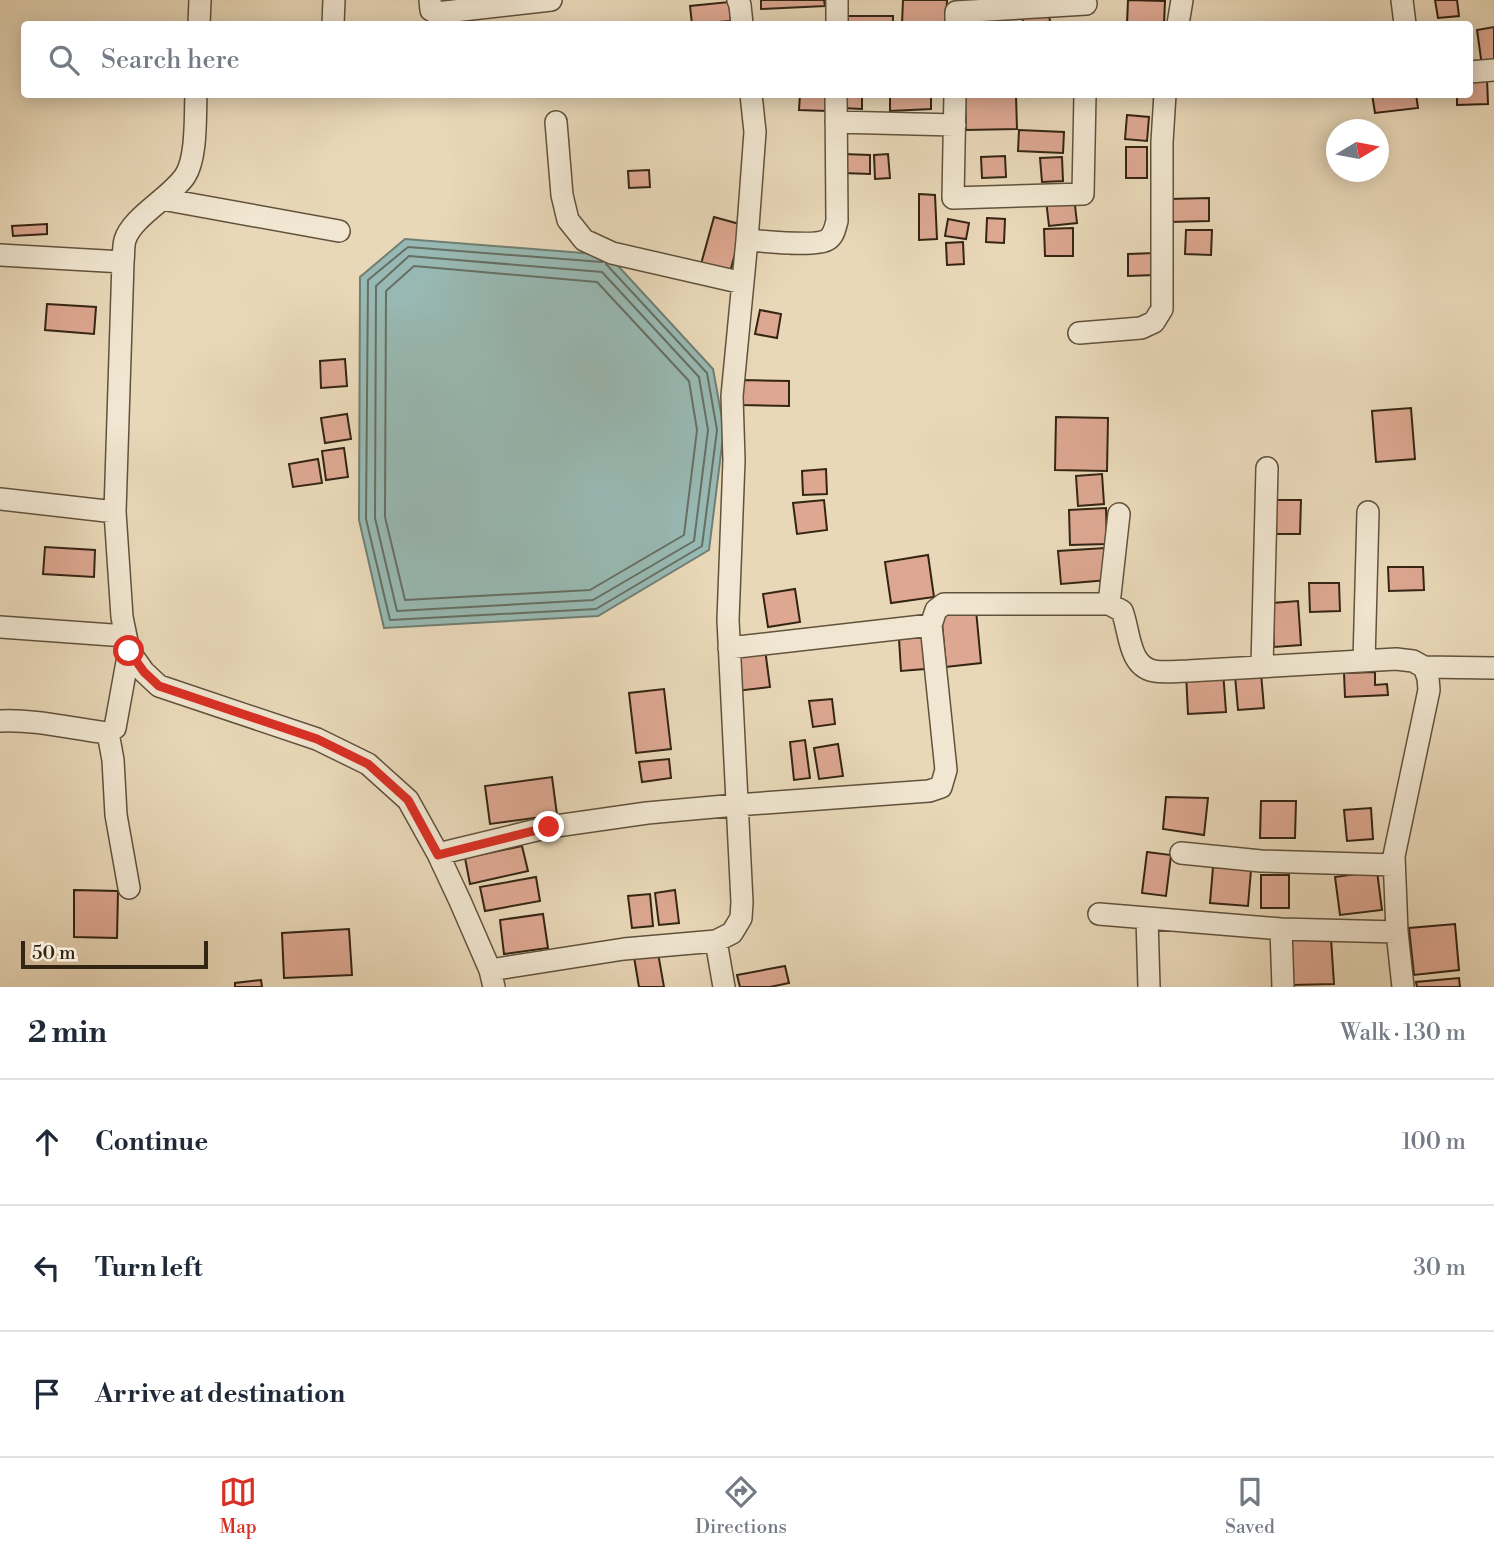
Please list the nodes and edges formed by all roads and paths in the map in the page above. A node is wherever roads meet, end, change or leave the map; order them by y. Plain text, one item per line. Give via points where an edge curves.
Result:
1 (200, 0) edge
2 (334, 0) edge
3 (430, 0) edge
4 (551, 0) edge
5 (738, 0) edge
6 (837, 0) edge
7 (1182, 0) edge
8 (1402, 0) edge
9 (1086, 9) edge
10 (199, 21) edge
11 (333, 21) edge
12 (742, 21) edge
13 (837, 21) edge
14 (956, 21) edge
15 (1178, 21) edge
16 (1405, 21) edge
17 (1494, 70) edge
18 (1473, 72) edge
19 (196, 98) edge
20 (751, 98) edge
21 (836, 98) edge
22 (955, 98) edge
23 (1085, 98) edge
24 (1165, 98) edge
25 (555, 122) dead end
26 (836, 122) junction
27 (955, 125) junction
28 (162, 200) junction
29 (339, 230) dead end
30 (747, 240) junction
31 (0, 255) edge
32 (123, 262) junction
33 (743, 283) junction
34 (1079, 332) dead end
35 (1267, 468) dead end
36 (0, 499) edge
37 (115, 512) junction
38 (1368, 512) dead end
39 (1119, 514) dead end
40 (1108, 604) junction
41 (931, 625) junction
42 (0, 626) edge
43 (127, 643) junction
44 (729, 648) junction
45 (1364, 661) junction
46 (1262, 666) junction
47 (1424, 667) junction
48 (1494, 668) edge
49 (0, 721) edge
50 (108, 733) junction
51 (736, 805) junction
52 (1181, 853) dead end
53 (438, 855) junction
54 (1394, 865) junction
55 (129, 888) dead end
56 (1099, 914) dead end
57 (1147, 918) junction
58 (1281, 929) junction
59 (1397, 933) junction
60 (716, 941) junction
61 (492, 978) edge
62 (724, 987) edge
63 (1149, 987) edge
64 (1283, 987) edge
65 (1403, 987) edge

1 - 10 street
2 - 11 street
3 - 4 street via 436,13
5 - 12 street
6 - 13 street
7 - 15 street
8 - 16 street
9 - 14 street via 956,12
17 - 18 street
19 - 28 street via 187,174
20 - 30 street via 755,132
21 - 26 street
22 - 27 street
23 - 27 street via 1083,194 953,198
24 - 34 street via 1162,309 1154,322 1141,328
25 - 33 street via 568,220 584,240 612,253
26 - 27 street
26 - 30 street via 834,233 814,243
28 - 29 street
28 - 32 street via 135,224 126,239
30 - 33 street
31 - 32 street
32 - 37 street
33 - 44 street via 733,396
35 - 46 street
36 - 37 street
37 - 43 street
38 - 45 street
39 - 40 street
40 - 41 street via 944,604 936,610
40 - 46 street via 1122,611 1135,658 1144,667 1154,671
41 - 44 street
41 - 51 street via 946,771 942,787
42 - 43 street
43 - 50 street via 115,728
43 - 53 street via 144,672 159,686 317,739 368,764 408,800
44 - 51 street
45 - 46 street
45 - 47 street via 1396,659
47 - 48 street
47 - 54 street via 1429,690
49 - 50 street
50 - 55 street
51 - 53 street via 549,827
51 - 60 street via 741,918 732,933
52 - 54 street
53 - 61 street
54 - 59 street
56 - 57 street
57 - 58 street
57 - 63 street
58 - 59 street
58 - 64 street
59 - 65 street
60 - 61 street via 624,949
60 - 62 street

